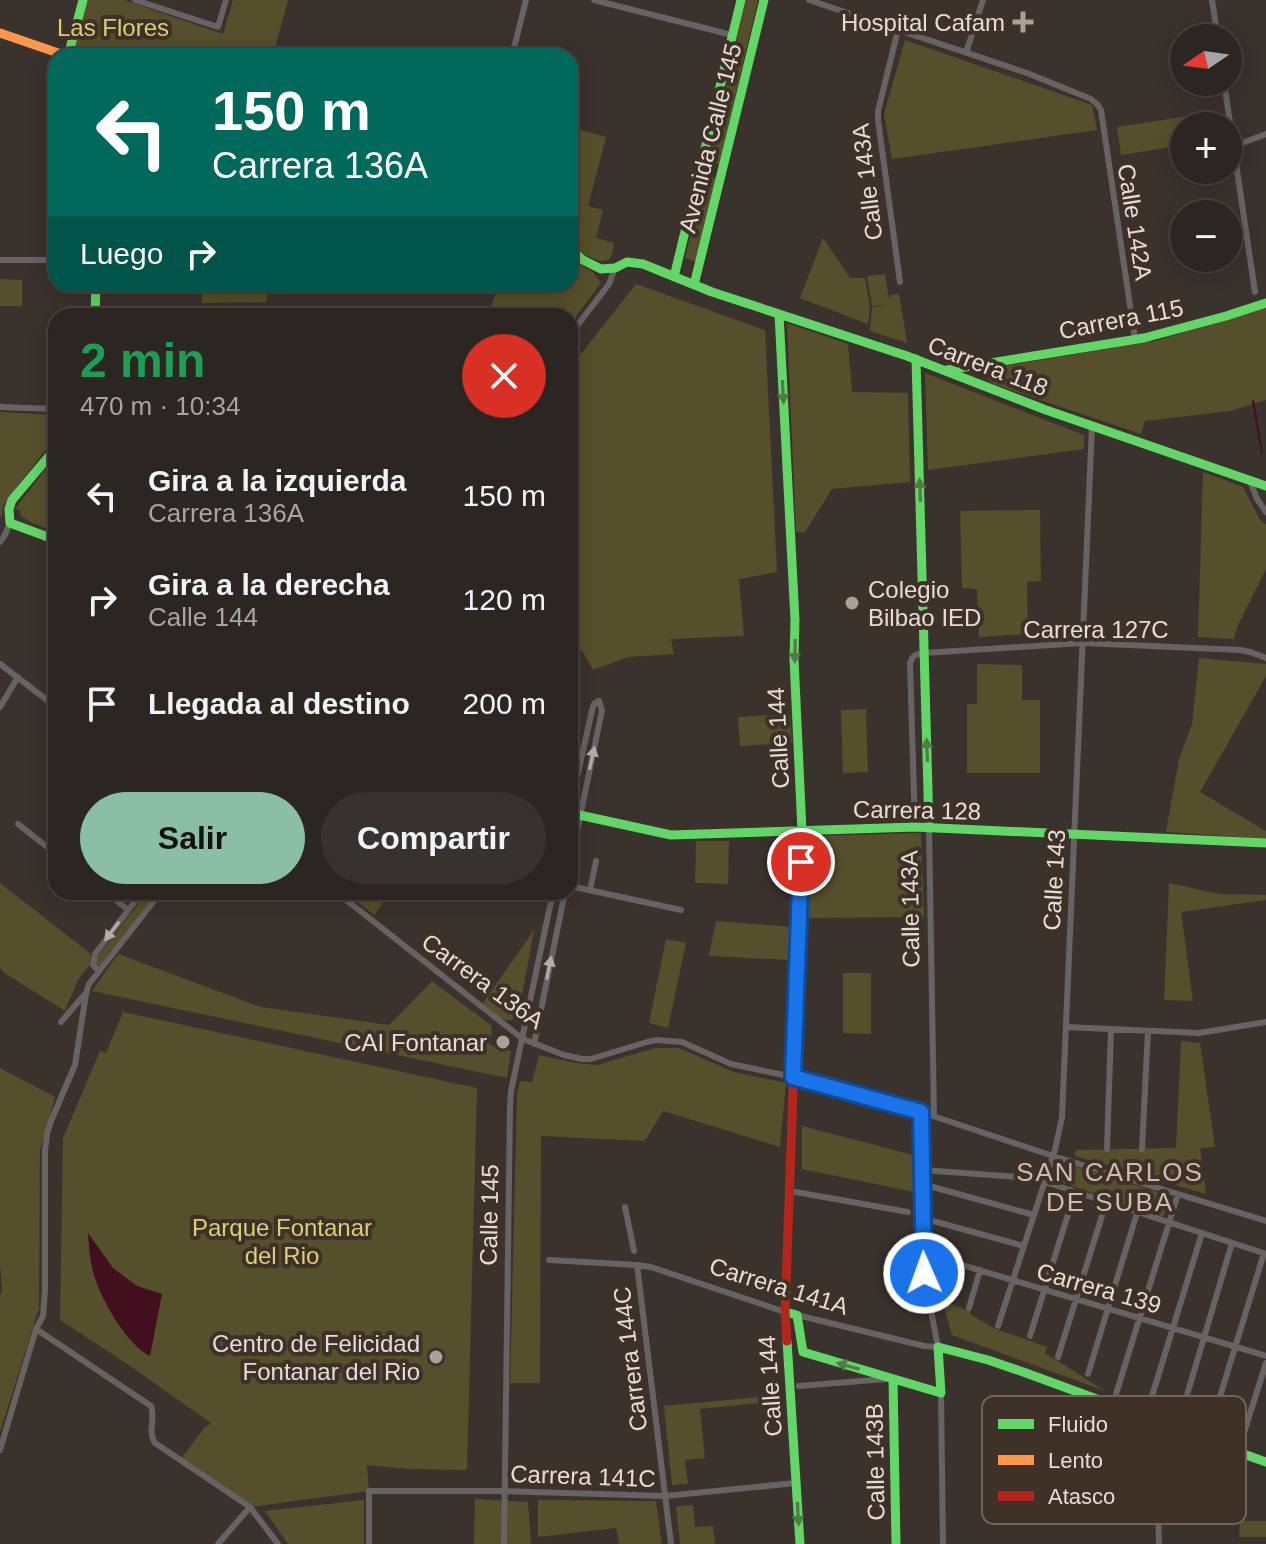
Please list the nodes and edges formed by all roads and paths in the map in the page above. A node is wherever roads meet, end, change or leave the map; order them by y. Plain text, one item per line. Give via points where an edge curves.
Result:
1 (83, 0) edge
2 (135, 0) edge
3 (226, 0) edge
4 (526, 0) edge
5 (594, 0) edge
6 (741, 0) edge
7 (764, 0) edge
8 (771, 0) edge
9 (809, 0) edge
10 (983, 0) edge
11 (1212, 0) edge
12 (1216, 24) edge
13 (898, 30) junction
14 (0, 33) edge
15 (732, 35) junction
16 (70, 48) edge
17 (514, 48) edge
18 (48, 49) edge
19 (966, 53) junction
20 (1266, 134) edge
21 (1242, 143) edge
22 (702, 165) junction
23 (723, 170) junction
24 (1239, 184) edge
25 (578, 256) edge
26 (0, 260) edge
27 (48, 260) edge
28 (615, 268) junction
29 (674, 277) junction
30 (900, 282) dead end
31 (694, 285) junction
32 (1255, 292) dead end
33 (1266, 303) edge
34 (779, 314) junction
35 (578, 325) edge
36 (1135, 339) junction
37 (916, 359) junction
38 (981, 365) junction
39 (944, 371) junction
40 (978, 384) junction
41 (0, 407) edge
42 (48, 409) edge
43 (1092, 426) junction
44 (48, 457) edge
45 (1250, 481) junction
46 (1266, 486) edge
47 (1266, 512) edge
48 (10, 523) junction
49 (48, 537) edge
50 (0, 542) edge
51 (1083, 643) junction
52 (924, 653) junction
53 (1266, 658) edge
54 (0, 664) edge
55 (18, 677) junction
56 (48, 701) edge
57 (0, 707) edge
58 (578, 786) edge
59 (578, 794) edge
60 (578, 813) edge
61 (18, 824) dead end
62 (915, 827) junction
63 (929, 828) junction
64 (802, 831) junction
65 (1075, 835) junction
66 (1266, 843) edge
67 (48, 848) edge
68 (596, 861) dead end
69 (578, 888) edge
70 (590, 890) junction
71 (116, 900) edge
72 (136, 900) edge
73 (155, 900) edge
74 (346, 900) edge
75 (551, 900) edge
76 (563, 900) edge
77 (128, 910) junction
78 (681, 910) dead end
79 (99, 971) junction
80 (86, 994) junction
81 (61, 1022) dead end
82 (1266, 1022) edge
83 (1066, 1027) junction
84 (1111, 1029) junction
85 (1148, 1031) junction
86 (523, 1039) junction
87 (534, 1044) junction
88 (793, 1077) junction
89 (921, 1112) junction
90 (934, 1116) junction
91 (1107, 1149) dead end
92 (1142, 1149) dead end
93 (1053, 1156) junction
94 (922, 1170) junction
95 (1044, 1181) junction
96 (922, 1184) junction
97 (790, 1191) junction
98 (1075, 1192) junction
99 (1178, 1194) junction
100 (1106, 1203) junction
101 (625, 1207) dead end
102 (908, 1212) dead end
103 (1137, 1213) junction
104 (1034, 1215) junction
105 (922, 1218) junction
106 (1266, 1221) edge
107 (1169, 1223) junction
108 (1202, 1233) junction
109 (1232, 1243) junction
110 (1024, 1246) junction
111 (634, 1251) dead end
112 (922, 1253) junction
113 (1265, 1254) edge
114 (549, 1260) dead end
115 (948, 1260) junction
116 (637, 1265) junction
117 (980, 1270) junction
118 (1013, 1281) junction
119 (1044, 1290) junction
120 (1076, 1300) junction
121 (929, 1305) junction
122 (969, 1308) dead end
123 (1108, 1309) junction
124 (785, 1312) junction
125 (797, 1315) junction
126 (1140, 1319) junction
127 (998, 1326) dead end
128 (1173, 1328) junction
129 (36, 1329) junction
130 (1030, 1336) dead end
131 (1204, 1338) junction
132 (938, 1347) junction
133 (1235, 1347) junction
134 (1266, 1356) edge
135 (1058, 1357) dead end
136 (1266, 1363) edge
137 (1088, 1374) dead end
138 (893, 1379) junction
139 (799, 1386) dead end
140 (941, 1393) junction
141 (1116, 1394) dead end
142 (1089, 1396) edge
143 (1152, 1396) edge
144 (1187, 1396) edge
145 (1220, 1396) edge
146 (1246, 1426) edge
147 (0, 1450) edge
148 (1246, 1455) edge
149 (1266, 1462) edge
150 (796, 1483) junction
151 (503, 1491) junction
152 (665, 1496) junction
153 (250, 1507) junction
154 (1158, 1524) edge
155 (218, 1544) edge
156 (278, 1544) edge
157 (369, 1544) edge
158 (504, 1544) edge
159 (671, 1544) edge
160 (800, 1544) edge
161 (896, 1544) edge
162 (943, 1544) edge
163 (1159, 1544) edge

1 - 16 street
2 - 3 street via 218,27
4 - 17 street
5 - 15 street
6 - 15 street, Avenida Calle 145
7 - 8 street
7 - 23 street, Avenida Calle 145
9 - 13 street
10 - 19 street
11 - 12 street
13 - 19 street
13 - 30 street, Calle 143A via 878,120
14 - 18 street
15 - 22 street, Avenida Calle 145
19 - 36 street, Calle 142A via 1091,99 1101,110
20 - 21 street
22 - 23 street
22 - 29 street, Avenida Calle 145
23 - 31 street, Avenida Calle 145
24 - 32 street
25 - 28 street via 601,269
26 - 27 street
28 - 29 street via 634,261
28 - 35 street
29 - 31 street
31 - 34 street, Carrera 118
33 - 36 street, Carrera 115
34 - 37 street, Carrera 118
34 -> 64 street, Calle 144
36 - 38 street, Carrera 115
37 - 39 street, Carrera 118
52 -> 37 street, Calle 143A
38 - 39 street, Carrera 115
38 - 40 street
39 - 40 street, Carrera 118
40 - 43 street, Carrera 118
41 - 42 street
43 - 45 street, Carrera 118
43 - 51 street, Calle 143
44 - 48 street via 12,500
45 - 46 street, Carrera 118
45 - 47 street
48 - 49 street
48 - 50 street
51 - 52 street, Carrera 127C
51 - 53 street, Carrera 127C via 1240,650
51 - 65 street, Calle 143
52 - 62 street, Calle 143A via 914,655 910,664
63 -> 52 street, Calle 143A
54 - 55 street
55 - 56 street
55 - 57 street
59 -> 58 street via 602,710 599,701 593,706
60 - 64 street, Carrera 128 via 671,835
61 - 67 street
62 - 63 street, Carrera 128
62 - 64 street, Carrera 128
63 - 65 street, Carrera 128
63 - 90 street, Calle 143A
64 - 88 street, Calle 144
65 - 66 street, Carrera 128
65 - 83 street, Calle 143
68 - 70 street
69 - 70 street
70 - 78 street
71 - 77 street
72 - 77 street
73 - 79 street
74 - 86 street, Carrera 136A
75 - 86 street, Calle 145
87 -> 76 street
77 -> 79 street via 95,954 93,965
79 - 80 street
80 - 81 street
80 - 129 street via 75,1065 46,1142 45,1290
82 - 85 street via 1199,1033
83 - 84 street
83 - 93 street, Calle 143 via 1062,1117
84 - 85 street
84 - 91 street
85 - 92 street
86 - 87 street, Carrera 136A
86 - 151 street, Calle 145 via 509,1120
87 - 88 street, Carrera 136A via 591,1059 647,1042 670,1041 731,1064
88 - 89 street, Carrera 136A
88 - 97 street, Calle 144
89 - 90 street, Carrera 136A
89 - 94 street
90 - 93 street, Carrera 136A
93 - 95 street, Calle 143
93 - 99 street, Carrera 136A
94 - 95 street
94 - 96 street
95 - 98 street
95 - 104 street, Calle 143
96 - 104 street
96 - 105 street
97 - 102 street
97 - 124 street, Calle 144
98 - 100 street
98 - 119 street
99 - 106 street, Carrera 136A
99 - 107 street
100 - 103 street
100 - 120 street
101 - 111 street
103 - 107 street
103 - 123 street
104 - 110 street, Calle 143
105 - 110 street
105 - 112 street
107 - 108 street
107 - 126 street
108 - 109 street
108 - 128 street
109 - 113 street
109 - 131 street
110 - 118 street, Calle 143
112 - 115 street, Carrera 139
112 - 121 street
113 - 133 street
114 - 116 street, Carrera 141A
115 - 117 street, Carrera 139
115 - 121 street via 937,1297
116 - 124 street, Carrera 141A
116 - 152 street, Carrera 144C
117 - 118 street, Carrera 139
117 - 122 street
118 - 119 street, Carrera 139
118 - 127 street, Calle 143
119 - 120 street, Carrera 139
119 - 130 street
120 - 123 street, Carrera 139
120 - 135 street
121 - 132 street
123 - 126 street, Carrera 139
123 - 137 street
124 - 125 street, Carrera 141A
124 - 150 street, Calle 144
125 - 132 street, Carrera 141A
138 -> 125 street via 803,1352
126 - 128 street, Carrera 139
126 - 141 street
128 - 131 street, Carrera 139
128 - 143 street
129 - 147 street
129 - 153 street via 151,1406 155,1443
131 - 133 street, Carrera 139
131 - 144 street
132 - 140 street
132 - 142 street, Carrera 141A
133 - 134 street, Carrera 139
133 - 145 street
136 - 146 street
138 - 139 street
138 - 140 street
138 - 161 street, Calle 143B
140 - 162 street
148 - 149 street, Carrera 141A
150 - 152 street, Carrera 141C
150 -> 160 street, Calle 144
151 - 152 street, Carrera 141C
151 - 157 street, Carrera 141C via 369,1491
151 - 158 street, Calle 145
152 - 159 street, Carrera 144C
153 - 155 street
153 - 156 street
154 - 163 street

